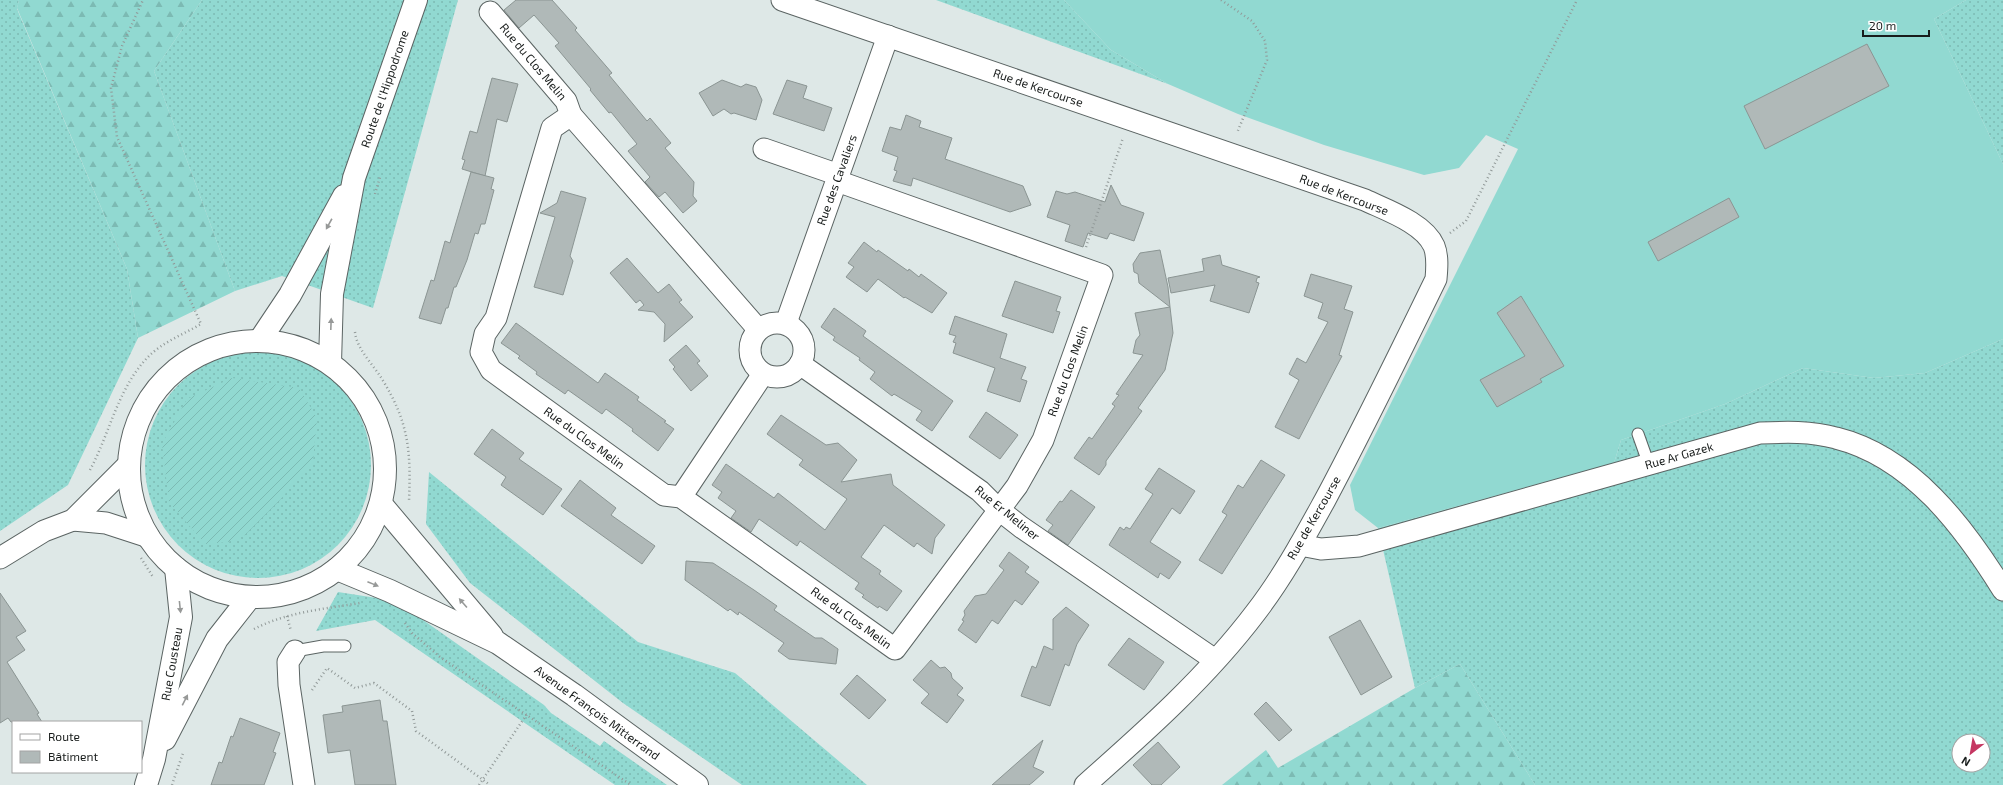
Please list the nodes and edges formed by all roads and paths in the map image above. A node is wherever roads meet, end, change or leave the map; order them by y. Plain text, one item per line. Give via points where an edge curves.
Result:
1 (143, 0) edge
2 (416, 0) edge
3 (782, 0) edge
4 (1221, 0) edge
5 (1577, 0) edge
6 (490, 12) dead end
7 (888, 36) junction
8 (571, 115) junction
9 (1130, 119) junction
10 (764, 149) dead end
11 (1228, 152) junction
12 (380, 176) dead end
13 (354, 178) junction
14 (838, 178) junction
15 (374, 197) dead end
16 (1434, 245) junction
17 (1080, 267) junction
18 (786, 323) junction
19 (354, 329) dead end
20 (758, 329) junction
21 (260, 340) junction
22 (330, 363) junction
23 (800, 364) junction
24 (763, 374) junction
25 (1638, 434) dead end
26 (128, 464) junction
27 (1648, 465) junction
28 (88, 474) dead end
29 (682, 497) junction
30 (381, 504) junction
31 (409, 507) dead end
32 (998, 510) junction
33 (72, 520) junction
34 (1300, 545) junction
35 (144, 546) junction
36 (0, 558) edge
37 (176, 568) junction
38 (337, 569) junction
39 (155, 581) dead end
40 (2003, 590) edge
41 (250, 597) junction
42 (368, 605) dead end
43 (404, 621) dead end
44 (250, 631) dead end
45 (498, 643) junction
46 (345, 646) dead end
47 (295, 651) joint
48 (1215, 660) junction
49 (308, 696) dead end
50 (527, 714) junction
51 (154, 759) junction
52 (482, 779) junction
53 (146, 785) edge
54 (304, 785) edge
55 (479, 785) edge
56 (490, 785) edge
57 (631, 785) edge
58 (697, 785) edge
59 (1084, 785) edge

1 - 28 path via 122,46 111,88 117,137 201,324 149,356 141,366 111,418 100,451
2 - 13 main road, Route de l'Hippodrome
3 - 7 street, Rue de Kercourse
4 - 11 path via 1252,21 1265,41 1267,60
5 - 16 path via 1466,221
6 - 8 street, Rue du Clos Melin via 566,101
7 - 9 street, Rue de Kercourse
7 - 14 street, Rue des Cavaliers
8 - 20 street, Rue du Clos Melin
8 - 29 street, Rue du Clos Melin via 552,128 496,318 485,334 481,352 491,370 503,380 664,495
9 - 11 street, Rue de Kercourse
9 - 17 path
10 - 14 street, Rue du Clos Melin
11 - 16 street, Rue de Kercourse via 1365,200 1409,221
12 - 15 path
13 -> 21 main road, Route de l'Hippodrome via 290,295
22 -> 13 main road, Route de l'Hippodrome via 332,294
14 - 17 street, Rue du Clos Melin
14 - 18 street, Rue des Cavaliers
16 - 34 street, Rue de Kercourse via 1437,261 1436,279
17 - 32 street, Rue du Clos Melin via 1102,275 1043,440 1017,486
18 - 20 street via 776,322
18 - 23 street via 793,327 802,340 803,355
19 - 31 path via 364,354 394,399 404,424 409,447
20 - 24 street via 750,347 751,358 755,368
21 - 22 main road via 296,346
21 - 26 main road via 222,345 185,362 160,385 136,425
22 - 30 main road via 359,390 378,426 386,465
23 - 24 street via 782,377
23 - 32 street, Rue Er Meliner via 980,491
24 - 29 street
25 - 27 lane
26 - 33 street
26 - 35 main road via 130,490
27 - 34 street, Rue Ar Gazek via 1359,546 1321,550
27 - 40 street, Rue Ar Gazek via 1760,433 1798,432 1836,438 1866,449 1899,468 1934,498 1979,552
29 - 32 street, Rue du Clos Melin via 895,649
30 - 38 main road via 360,546
45 -> 30 main road, Avenue François Mitterrand
32 - 48 street, Rue Er Meliner
33 - 35 street via 106,523
33 - 36 street via 44,531
34 - 48 street, Rue de Kercourse via 1256,612
35 - 37 main road
35 - 39 path
37 - 41 main road via 223,592
37 -> 51 main road, Rue Cousteau via 181,617
38 - 41 main road via 312,585 285,594
38 -> 45 main road, Avenue François Mitterrand via 390,591
51 -> 41 main road, Rue Cousteau via 217,639
42 - 44 path via 360,603 311,610 264,624
43 - 50 path via 412,633 440,657
45 - 58 main road, Avenue François Mitterrand
46 - 47 lane via 322,646
47 - 54 street via 288,662 289,685
48 - 59 street, Rue de Kercourse via 1157,721
49 - 52 path via 327,668 355,688 374,684 412,711 416,731
50 - 52 path
50 - 57 path
51 - 53 main road, Rue Cousteau
52 - 55 path
52 - 56 path

